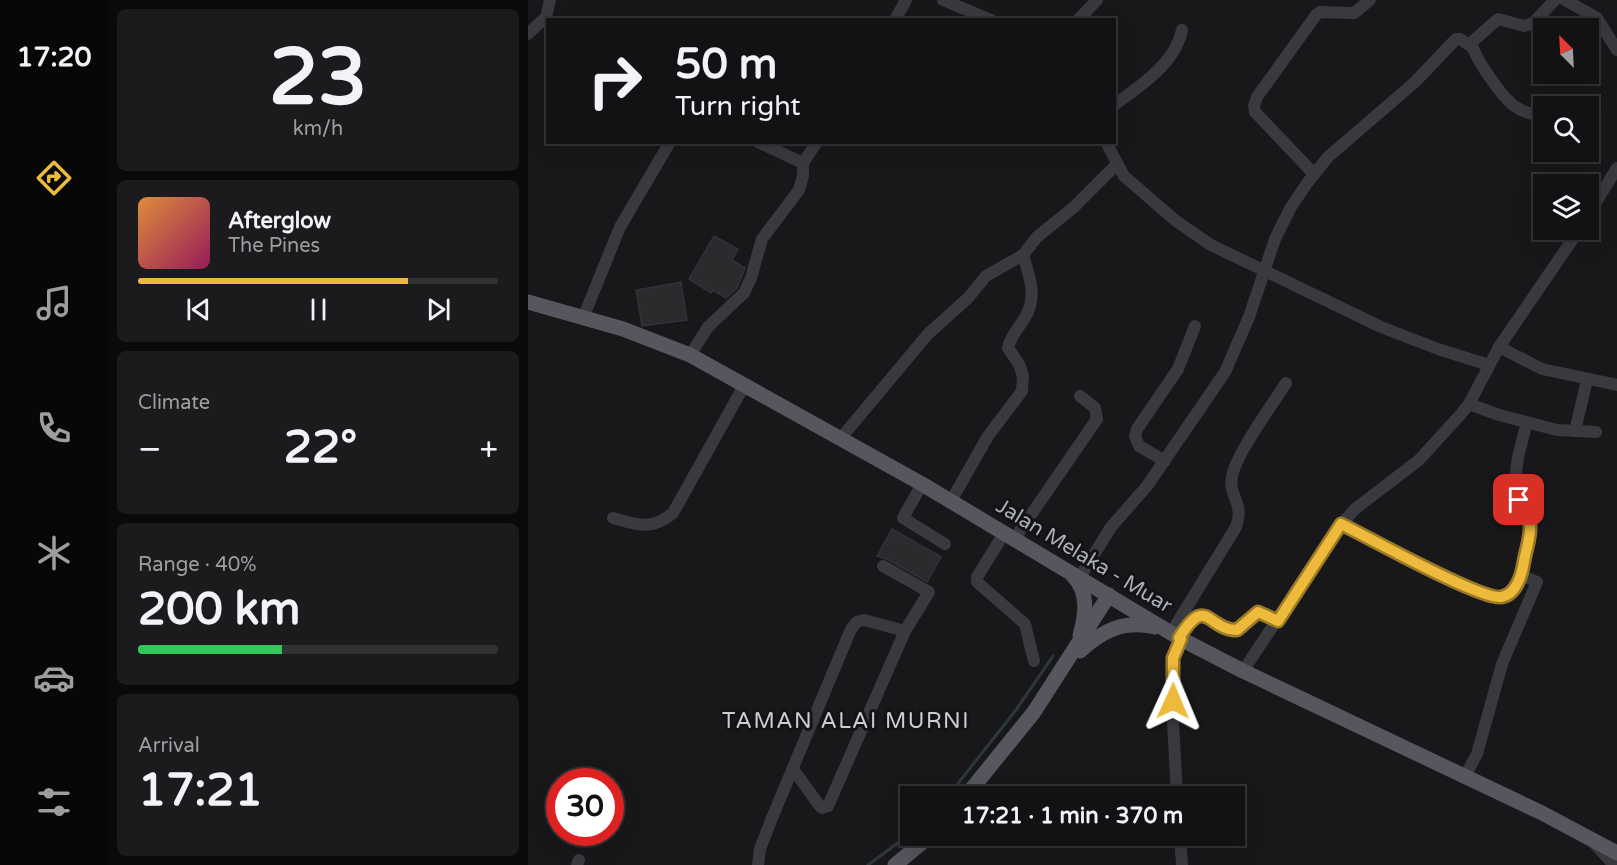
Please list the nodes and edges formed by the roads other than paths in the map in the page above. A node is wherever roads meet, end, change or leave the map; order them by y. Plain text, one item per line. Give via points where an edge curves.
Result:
1 (550, 0) edge
2 (906, 0) edge
3 (943, 0) edge
4 (1097, 0) edge
5 (1370, 0) edge
6 (1555, 0) edge
7 (1565, 0) edge
8 (549, 18) edge
9 (896, 18) edge
10 (986, 18) edge
11 (1080, 18) edge
12 (546, 20) edge
13 (1182, 30) dead end
14 (528, 34) edge
15 (1472, 46) junction
16 (1617, 50) edge
17 (1116, 103) edge
18 (1533, 113) edge
19 (669, 144) edge
20 (762, 144) edge
21 (816, 144) edge
22 (1107, 144) edge
23 (803, 163) junction
24 (1116, 165) junction
25 (1617, 168) edge
26 (1314, 174) junction
27 (1599, 197) edge
28 (1572, 240) edge
29 (1023, 255) junction
30 (1264, 270) junction
31 (528, 302) edge
32 (583, 318) junction
33 (1195, 326) dead end
34 (1499, 347) junction
35 (690, 355) junction
36 (1489, 365) junction
37 (1587, 380) junction
38 (1286, 383) dead end
39 (745, 384) junction
40 (1617, 385) edge
41 (1080, 396) dead end
42 (1469, 404) junction
43 (1527, 422) junction
44 (1575, 431) junction
45 (1596, 432) dead end
46 (841, 438) junction
47 (1165, 461) junction
48 (922, 484) junction
49 (951, 501) junction
50 (613, 518) dead end
51 (1341, 524) junction
52 (1010, 535) junction
53 (945, 544) dead end
54 (883, 566) dead end
55 (1074, 574) junction
56 (1521, 575) junction
57 (1110, 595) junction
58 (1185, 620) junction
59 (1278, 621) junction
60 (904, 631) junction
61 (1175, 635) junction
62 (1078, 644) junction
63 (1034, 661) dead end
64 (1066, 662) junction
65 (1243, 671) junction
66 (793, 769) junction
67 (1464, 778) junction
68 (974, 786) edge
69 (1176, 786) edge
70 (1592, 841) junction
71 (918, 846) edge
72 (1181, 846) edge
73 (1617, 853) edge
74 (758, 865) edge
75 (895, 865) edge
76 (1182, 865) edge
77 (1614, 865) edge

1 - 8 street
2 - 9 street
3 - 10 street
4 - 11 street
5 - 26 street via 1354,13 1316,15 1257,97 1255,112
6 - 15 street via 1533,23 1524,26 1498,19
7 - 16 street via 1597,18
12 - 14 street
13 - 17 street via 1174,53
15 - 18 street via 1512,104
15 - 26 street via 1456,39
19 - 32 street via 620,227
20 - 23 street
21 - 23 street
22 - 24 street
23 - 35 street via 799,189 762,239 744,293 708,327
24 - 29 street via 1037,237
24 - 30 street via 1176,221 1211,245
25 - 27 street
26 - 30 street via 1291,207
28 - 34 street
29 - 46 street via 991,271 928,334
29 - 49 street via 1032,283 1030,310 1009,340 1008,348 1021,370 1022,391 988,436
30 - 36 street via 1381,327
30 - 47 street via 1225,372
31 - 32 main road, Jalan Melaka - Muar
32 - 35 main road, Jalan Melaka - Muar
33 - 47 street via 1178,369 1135,436 1139,446
34 - 36 street
34 - 37 street via 1542,369
35 - 39 main road, Jalan Melaka - Muar
36 - 42 street
37 - 40 street
37 - 44 street
38 - 58 street via 1236,464 1231,486 1240,516
39 - 46 main road, Jalan Melaka - Muar
39 - 50 street via 674,513 650,526
41 - 52 street via 1095,408 1097,419
42 - 43 street
42 - 51 street via 1419,460 1354,509
43 - 44 street
43 - 56 street via 1514,488 1530,516
44 - 45 street
46 - 48 main road, Jalan Melaka - Muar
47 - 55 street
48 - 49 main road, Jalan Melaka - Muar
48 - 53 street via 903,518
49 - 52 main road, Jalan Melaka - Muar
51 - 56 street via 1489,597 1502,597 1513,591
51 - 59 street
52 - 55 main road, Jalan Melaka - Muar
52 - 63 street via 977,582 1025,624
54 - 60 street via 929,592
55 - 57 main road, Jalan Melaka - Muar
55 - 62 main road via 1083,590 1085,605
56 - 67 street via 1537,582 1502,664 1477,754
57 - 61 main road, Jalan Melaka - Muar
57 - 62 main road
58 - 59 street via 1205,615 1237,630 1258,612
58 - 61 street
59 - 65 street
60 - 66 street via 864,620 851,629
60 - 66 street via 828,806 819,805
61 - 64 main road via 1143,624 1111,628
61 - 65 main road, Jalan Melaka - Muar
61 - 69 street
62 - 64 main road
64 - 68 main road via 1034,712
65 - 67 main road, Jalan Melaka - Muar
66 - 74 street via 760,849
67 - 70 main road, Jalan Melaka - Muar via 1542,813
70 - 73 main road, Jalan Melaka - Muar
70 - 77 street
71 - 75 main road
72 - 76 street

